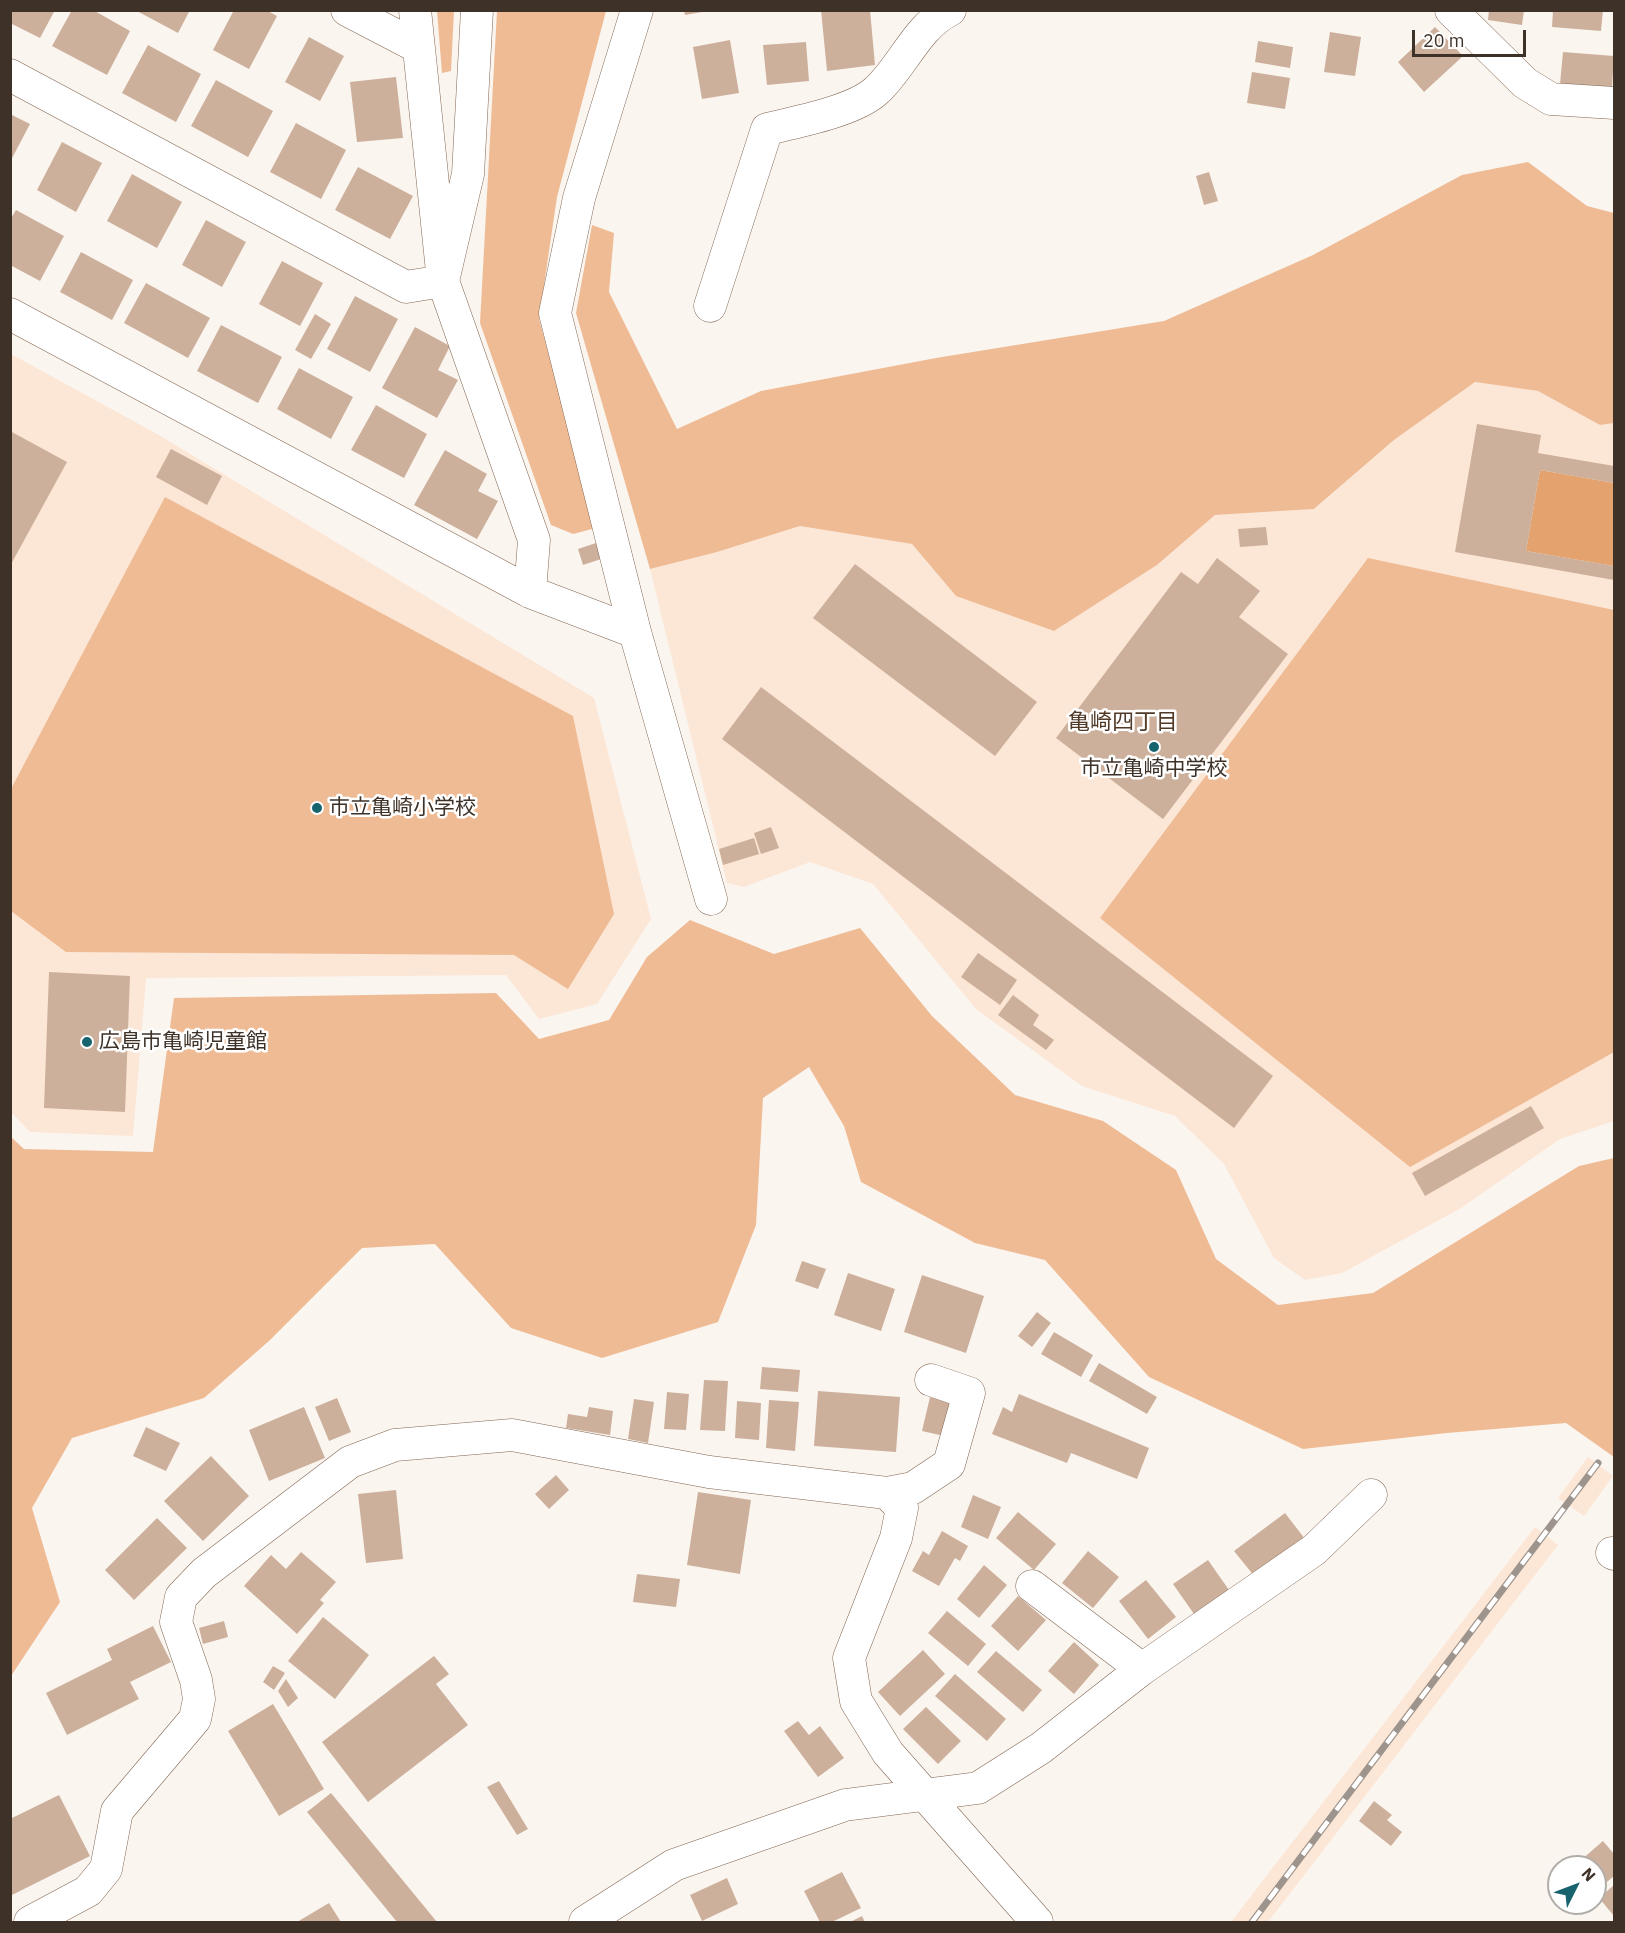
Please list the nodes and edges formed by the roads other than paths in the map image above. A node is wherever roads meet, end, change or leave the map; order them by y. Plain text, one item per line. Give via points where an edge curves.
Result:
1 (347, 10) edge
2 (415, 10) edge
3 (477, 10) edge
4 (637, 10) edge
5 (950, 10) edge
6 (1451, 10) edge
7 (418, 47) junction
8 (10, 75) edge
9 (1614, 103) edge
10 (443, 281) junction
11 (710, 306) dead end
12 (10, 314) edge
13 (530, 592) junction
14 (634, 632) junction
15 (711, 899) dead end
16 (931, 1380) dead end
17 (887, 1494) junction
18 (1371, 1495) dead end
19 (1032, 1586) dead end
20 (1142, 1669) junction
21 (926, 1796) junction
22 (30, 1923) edge
23 (585, 1923) edge
24 (1037, 1923) edge

1 - 7 street
2 - 7 street
3 - 10 street via 468,174
4 - 14 street via 579,198 555,313
5 - 11 street via 931,23 874,93 834,111 768,129
6 - 9 street via 1525,83 1551,99
7 - 10 street
8 - 10 street via 406,287
10 - 13 street via 534,540
12 - 13 street
13 - 14 street
14 - 15 street
16 - 17 street via 969,1393 949,1464 913,1488
17 - 21 street via 902,1508 896,1539 849,1658 856,1701 888,1754
17 - 22 street via 709,1472 512,1435 395,1445 350,1462 204,1573 181,1597 176,1622 196,1680 199,1699 195,1719 117,1811 106,1869 88,1891
18 - 20 street via 1314,1550
19 - 20 street
20 - 21 street via 1041,1748 978,1788
21 - 23 street via 845,1805 674,1865
21 - 24 street

